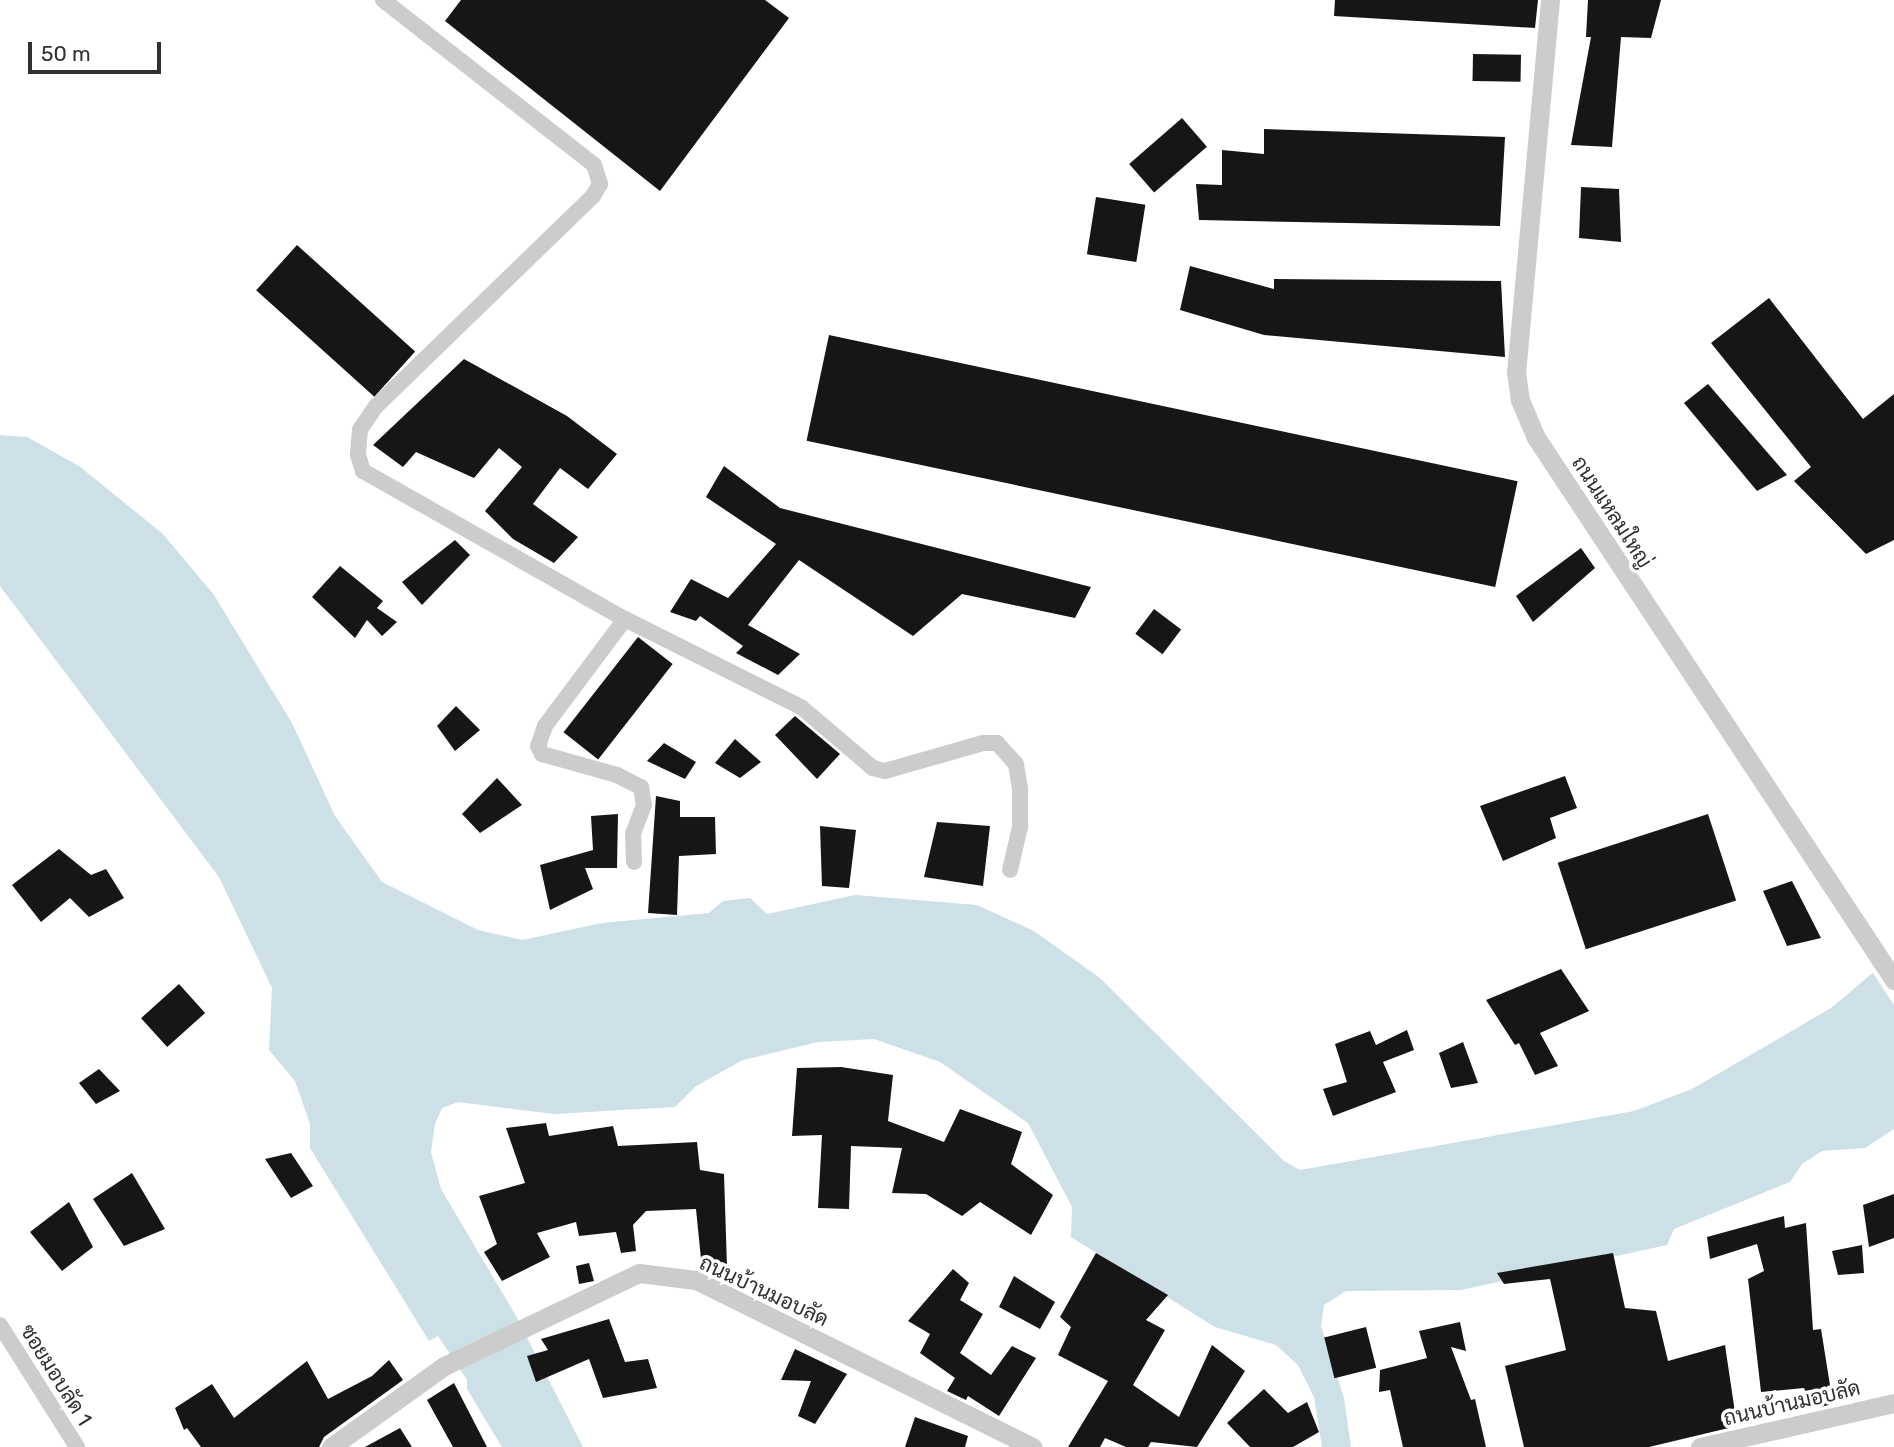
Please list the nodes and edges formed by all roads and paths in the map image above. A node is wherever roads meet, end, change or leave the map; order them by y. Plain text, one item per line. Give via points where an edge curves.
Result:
1 (383, 0) edge
2 (1550, 0) edge
3 (625, 619) junction
4 (634, 862) dead end
5 (1010, 870) dead end
6 (1894, 980) edge
7 (0, 1325) edge
8 (1894, 1402) edge
9 (76, 1447) edge
10 (331, 1447) edge
11 (1033, 1447) edge
12 (1700, 1447) edge

1 - 3 street via 594,165 600,184 593,196 376,406 360,430 358,455 363,471
2 - 6 street, ถนนแหลมใหญ่ via 1517,372 1520,400 1535,436
3 - 4 street via 542,730 538,746 542,754 617,775 640,787 644,805 633,833
3 - 5 street via 801,707 873,768 885,771 997,743 1016,764 1020,790 1020,827
7 - 9 street, ซอยมอบลัด 1
8 - 12 street, ถนนบ้านมอบลัด
10 - 11 street, ถนนบ้านมอบลัด via 444,1366 639,1273 696,1280

